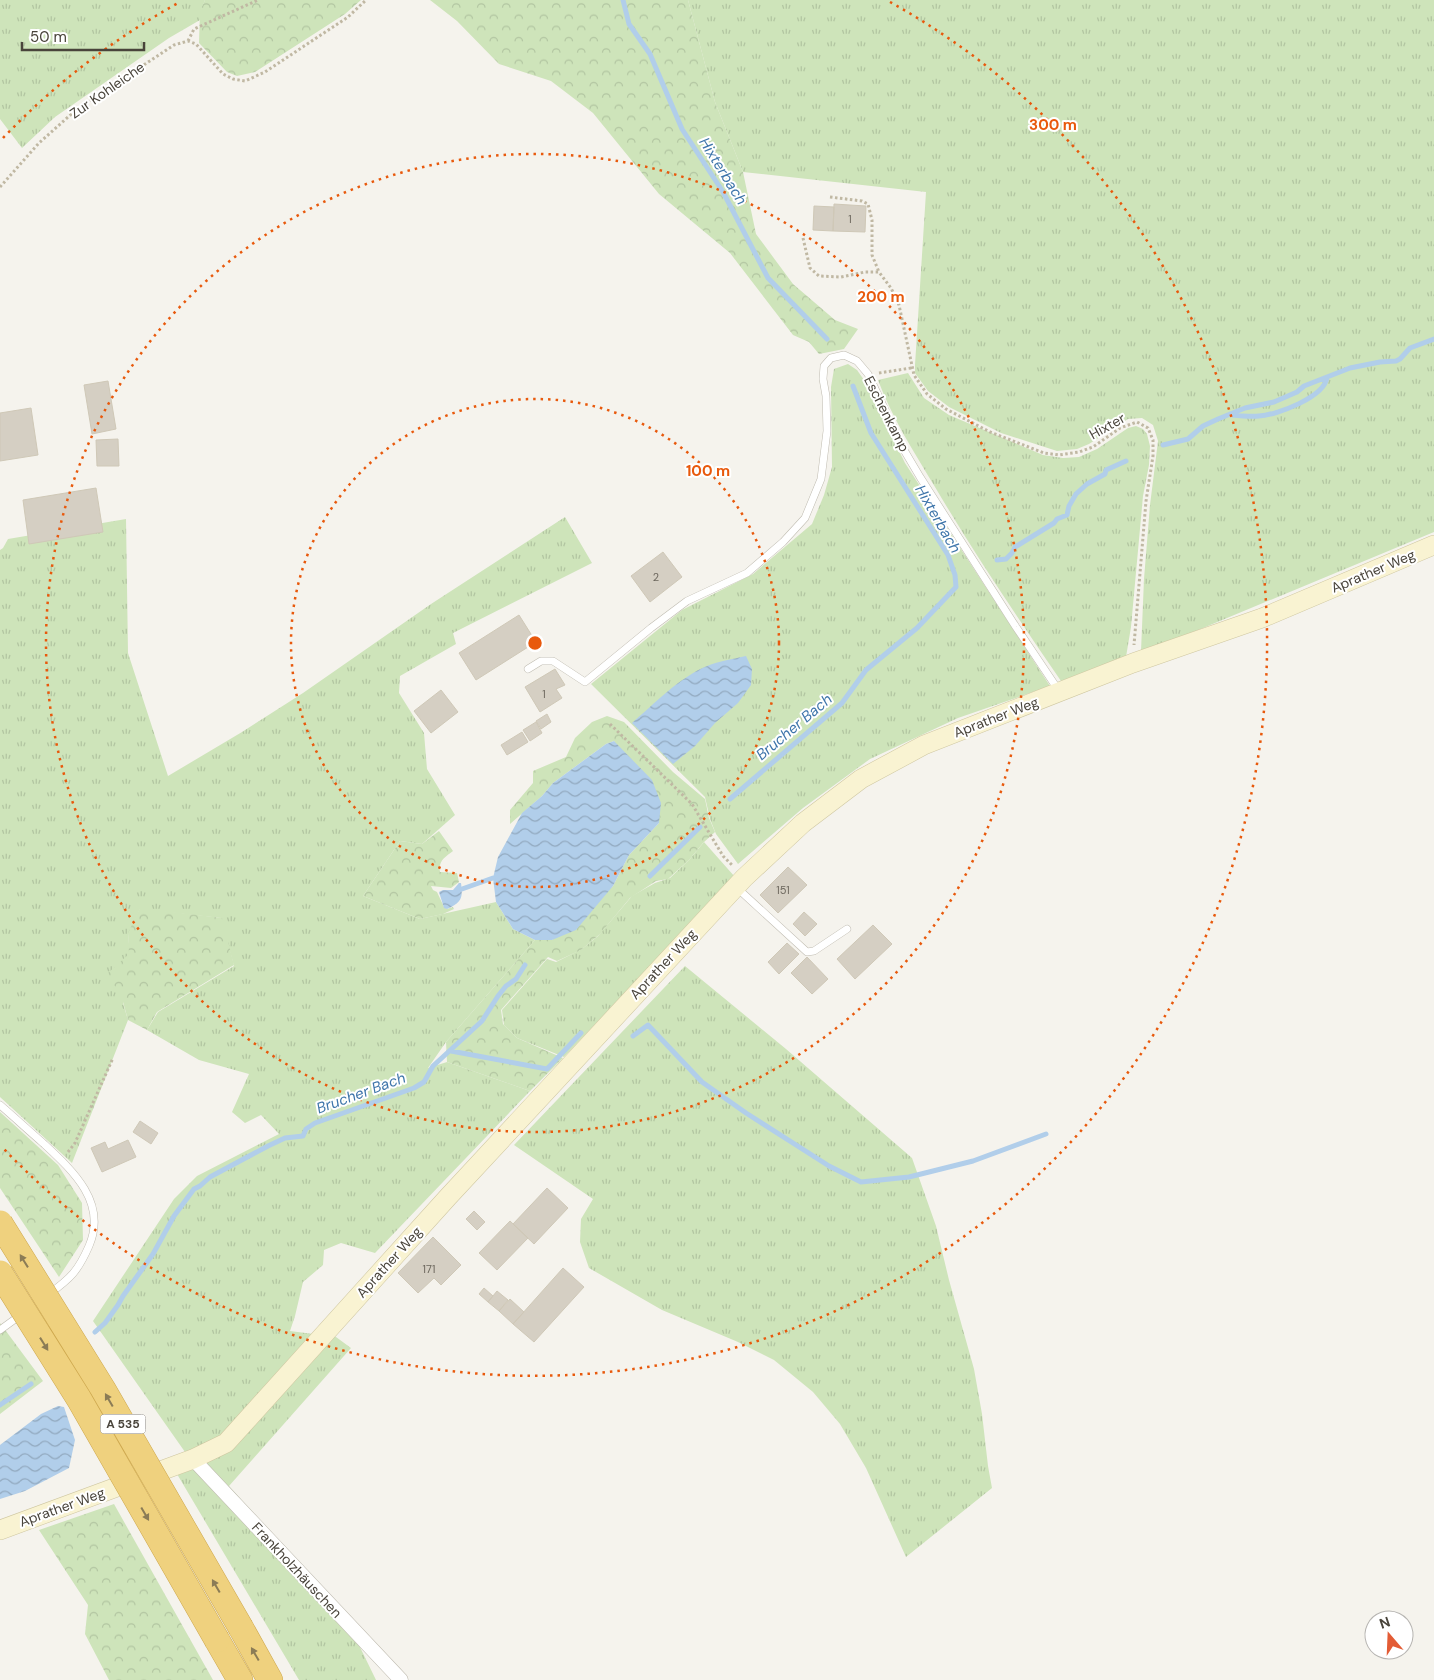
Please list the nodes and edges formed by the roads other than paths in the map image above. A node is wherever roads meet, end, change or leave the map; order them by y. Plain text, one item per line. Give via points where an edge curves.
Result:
1 (1434, 546) edge
2 (528, 669) dead end
3 (1060, 692) junction
4 (740, 882) junction
5 (847, 929) dead end
6 (0, 1105) edge
7 (0, 1223) edge
8 (0, 1273) edge
9 (39, 1302) dead end
10 (31, 1307) dead end
11 (0, 1330) edge
12 (193, 1459) junction
13 (0, 1530) edge
14 (240, 1680) edge
15 (270, 1680) edge
16 (401, 1680) edge

1 - 3 street, Aprather Weg via 1262,618
2 - 3 lane, Eschenkamp via 541,661 553,661 585,682 687,601 747,573 783,542 805,518 821,480 827,431 824,366 831,358 844,355 857,361 868,374 916,470
3 - 4 street, Aprather Weg via 924,745 861,779 803,823
4 - 5 lane via 806,952
4 - 12 street, Aprather Weg via 226,1442
6 - 9 lane via 74,1172 88,1193 94,1213 93,1237 83,1260 70,1279
15 -> 7 highway, A 535, bridge via 103,1389
8 -> 14 highway, A 535, bridge via 79,1399
10 - 11 lane
12 - 13 street, Aprather Weg
12 - 16 street, Frankholzhäuschen

